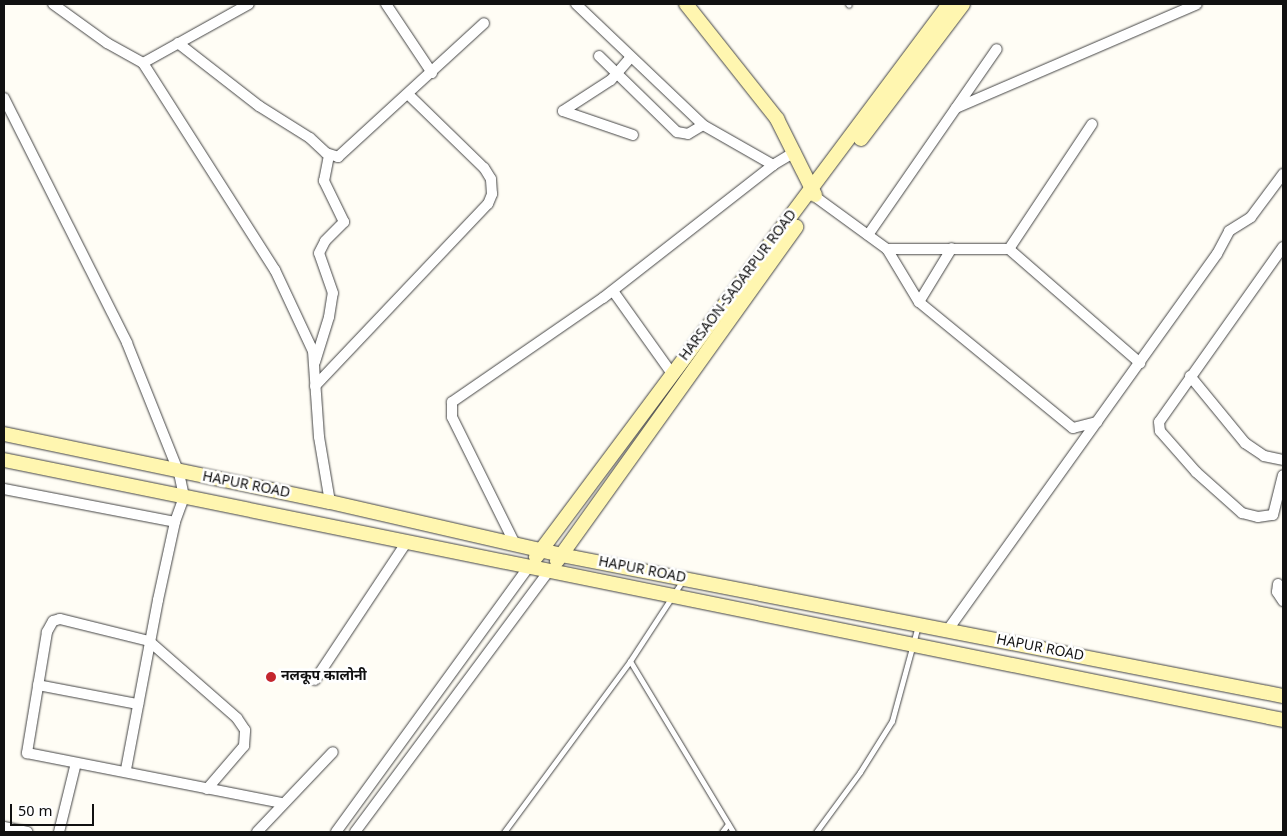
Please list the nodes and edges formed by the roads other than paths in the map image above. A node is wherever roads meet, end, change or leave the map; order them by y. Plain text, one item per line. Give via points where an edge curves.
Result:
1 (53, 4) edge
2 (249, 4) edge
3 (386, 4) edge
4 (576, 4) edge
5 (686, 4) edge
6 (949, 4) edge
7 (963, 4) edge
8 (1197, 4) edge
9 (484, 23) dead end
10 (178, 43) junction
11 (997, 49) dead end
12 (599, 56) dead end
13 (631, 57) junction
14 (142, 63) junction
15 (432, 72) junction
16 (617, 74) junction
17 (409, 95) junction
18 (4, 98) edge
19 (956, 108) junction
20 (1092, 124) dead end
21 (702, 125) junction
22 (632, 135) dead end
23 (795, 152) junction
24 (329, 155) junction
25 (773, 165) junction
26 (1283, 174) edge
27 (814, 194) junction
28 (868, 236) junction
29 (952, 248) junction
30 (887, 249) junction
31 (1009, 249) junction
32 (1282, 252) edge
33 (613, 291) junction
34 (919, 302) junction
35 (315, 363) junction
36 (1140, 363) junction
37 (673, 375) junction
38 (1190, 376) junction
39 (315, 386) junction
40 (1097, 422) junction
41 (4, 434) edge
42 (4, 460) edge
43 (1283, 460) edge
44 (179, 473) junction
45 (1283, 475) edge
46 (4, 489) edge
47 (184, 497) junction
48 (330, 502) junction
49 (175, 522) junction
50 (406, 542) junction
51 (515, 544) junction
52 (541, 550) junction
53 (561, 555) junction
54 (528, 568) junction
55 (548, 572) junction
56 (684, 579) junction
57 (1278, 584) dead end
58 (671, 596) junction
59 (1283, 601) edge
60 (918, 625) junction
61 (948, 631) junction
62 (150, 641) junction
63 (911, 643) junction
64 (630, 661) junction
65 (315, 680) dead end
66 (38, 685) junction
67 (1283, 685) edge
68 (1266, 693) junction
69 (1283, 696) edge
70 (138, 704) junction
71 (1283, 720) edge
72 (333, 752) dead end
73 (76, 763) junction
74 (126, 770) junction
75 (208, 788) junction
76 (281, 804) junction
77 (728, 824) junction
78 (4, 828) edge
79 (507, 831) edge
80 (27, 832) edge
81 (59, 832) edge
82 (257, 832) edge
83 (336, 832) edge
84 (355, 832) edge
85 (722, 832) edge
86 (733, 832) edge
87 (816, 832) edge

1 - 14 street via 107,43
2 - 10 street
3 - 15 street
4 - 13 street
5 - 23 main road via 761,96
6 - 27 main road, HARSAON-SADARPUR ROAD
7 - 27 main road, HARSAON-SADARPUR ROAD
8 - 19 street
9 - 15 street
10 - 14 street
10 - 24 street
11 - 19 street
12 - 16 street
13 - 16 street
13 - 21 street
14 - 35 street via 276,270 306,332
15 - 17 street
16 - 21 street via 678,132 688,134
16 - 22 street via 563,111
17 - 24 street via 342,155
17 - 39 street via 484,168 492,185 492,194 488,204
18 - 44 street via 126,343
19 - 28 street
20 - 31 street
21 - 25 street
23 - 25 street
23 - 27 main road
24 - 35 street via 324,181 344,222 325,241 319,254 333,293
25 - 33 street
26 - 36 street via 1251,217 1229,231 1217,254
27 - 28 street
27 - 37 main road, HARSAON-SADARPUR ROAD
27 - 53 main road, HARSAON-SADARPUR ROAD
28 - 30 street
29 - 30 street
29 - 31 street
29 - 34 street
30 - 34 street
31 - 36 street
32 - 38 street
33 - 37 street
33 - 51 street via 452,402 452,417
34 - 40 street via 1072,428
35 - 39 street
36 - 40 street
37 - 52 main road, HARSAON-SADARPUR ROAD
38 - 43 street via 1244,443 1264,456
38 - 45 street via 1159,422 1160,431 1196,472 1242,513 1258,517 1273,515
39 - 48 street via 319,437
40 - 61 street
41 - 44 main road, HAPUR ROAD
42 - 47 main road, HAPUR ROAD
44 - 47 street
44 - 48 main road, HAPUR ROAD
46 - 49 street
47 - 49 street
47 - 50 main road, HAPUR ROAD
48 - 51 main road, HAPUR ROAD
49 - 62 street
50 - 54 main road, HAPUR ROAD
50 - 65 street
51 - 52 main road, HAPUR ROAD
52 - 53 main road, HAPUR ROAD
52 - 54 main road, HARSAON-SADARPUR ROAD
53 - 55 main road, HARSAON-SADARPUR ROAD
53 - 56 main road, HAPUR ROAD
54 - 55 main road, HAPUR ROAD
54 - 83 street
55 - 58 main road, HAPUR ROAD
55 - 84 street
56 - 58 lane
56 - 60 main road, HAPUR ROAD
57 - 59 street via 1276,592
58 - 63 main road, HAPUR ROAD
58 - 64 lane
60 - 61 main road, HAPUR ROAD
60 - 63 lane
61 - 68 main road, HAPUR ROAD
62 - 66 street via 60,619 54,621 48,632
62 - 70 street
62 - 75 street via 237,718 245,730 246,739 239,754
63 - 71 main road, HAPUR ROAD
63 - 87 lane via 898,703 888,728
64 - 77 lane
64 - 79 lane
66 - 70 street
66 - 73 street via 27,753
67 - 68 main road
68 - 69 main road, HAPUR ROAD
70 - 74 street
72 - 76 street
73 - 74 street
73 - 81 street
74 - 75 street
75 - 76 street
76 - 82 street
77 - 85 lane
77 - 86 lane
78 - 80 street

